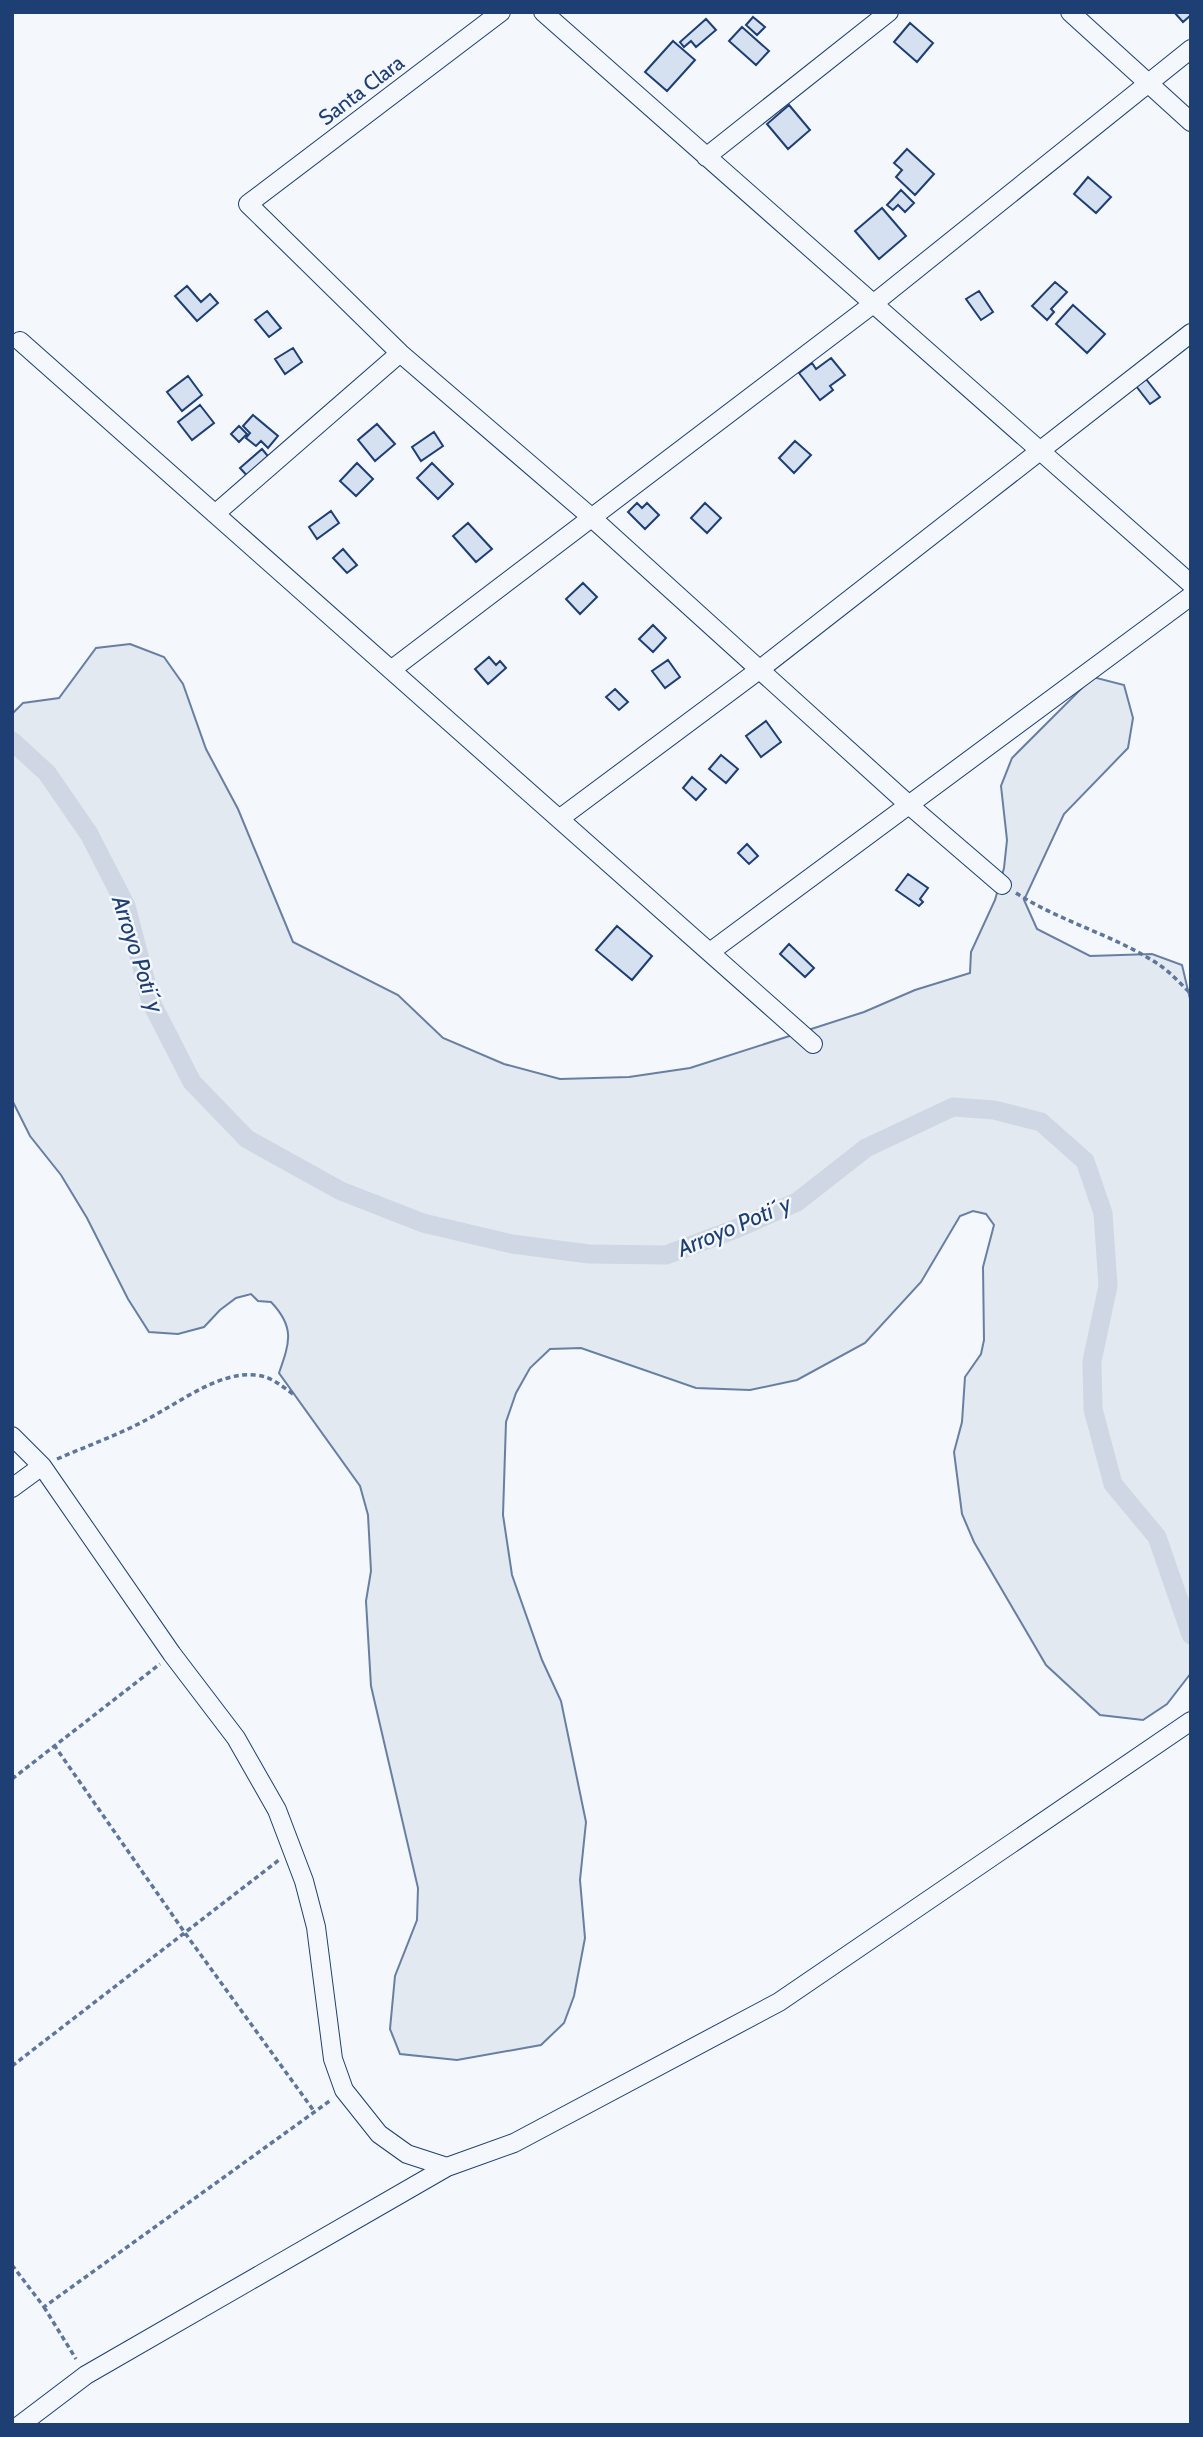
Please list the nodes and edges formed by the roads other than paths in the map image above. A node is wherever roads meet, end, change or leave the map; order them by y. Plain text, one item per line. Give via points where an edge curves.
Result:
1 (501, 12) edge
2 (543, 12) edge
3 (889, 12) edge
4 (1070, 12) edge
5 (1191, 49) edge
6 (1148, 83) junction
7 (1191, 122) edge
8 (706, 157) junction
9 (873, 304) junction
10 (1191, 333) edge
11 (20, 341) dead end
12 (400, 353) junction
13 (1040, 451) junction
14 (215, 514) junction
15 (591, 517) junction
16 (1191, 584) edge
17 (1191, 596) edge
18 (391, 670) junction
19 (759, 670) junction
20 (909, 805) junction
21 (559, 819) junction
22 (1002, 885) road end
23 (710, 952) junction
24 (813, 1044) dead end
25 (12, 1436) edge
26 (42, 1466) junction
27 (12, 1488) edge
28 (1190, 1722) edge
29 (447, 2167) junction
30 (20, 2425) edge

1 - 12 street, Santa Clara via 248,204
2 - 8 street
3 - 8 street
4 - 6 street
5 - 6 street
6 - 7 street
6 - 9 street
8 - 9 street
9 - 13 street
9 - 15 street
10 - 13 street
11 - 14 street
12 - 14 street
12 - 15 street
13 - 16 street
13 - 19 street
14 - 18 street
15 - 18 street
15 - 19 street
17 - 20 street
18 - 21 street
19 - 20 street
19 - 21 street
20 - 22 street
20 - 23 street
21 - 23 street
23 - 24 street
25 - 26 street
26 - 27 street
26 - 29 street via 236,1738 277,1810 316,1927 333,2059 344,2090 379,2134 407,2154
28 - 29 street via 779,2002 514,2143
29 - 30 street via 86,2375

